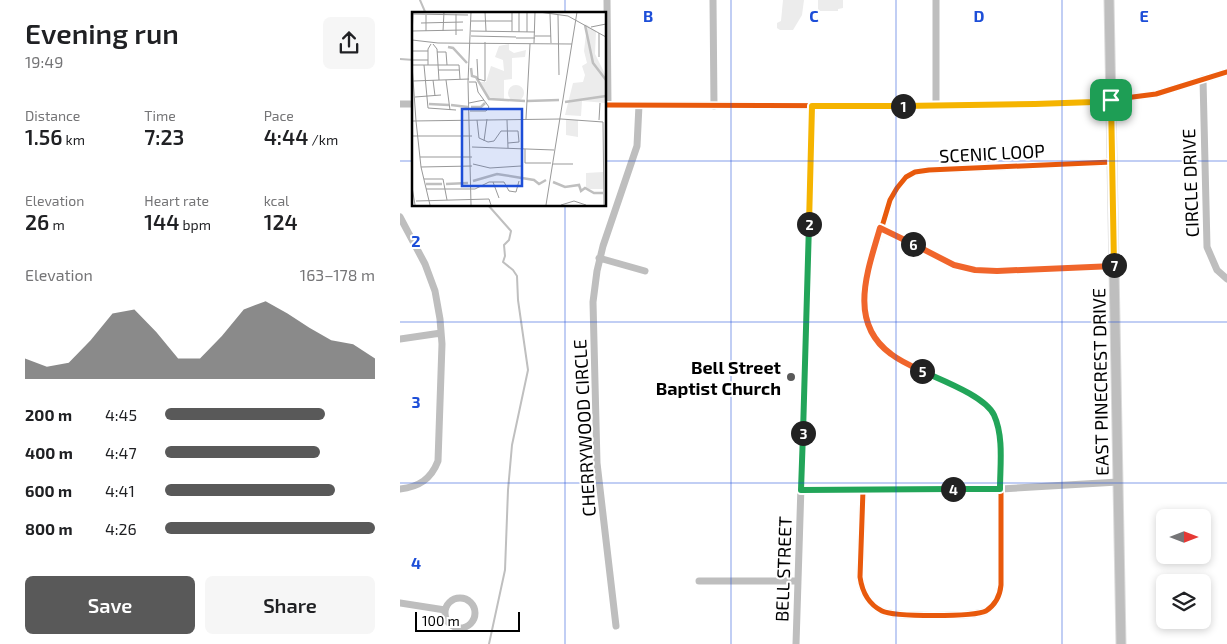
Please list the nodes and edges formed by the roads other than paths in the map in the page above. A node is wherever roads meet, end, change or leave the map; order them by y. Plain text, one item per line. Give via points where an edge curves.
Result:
1 (607, 0) edge
2 (713, 0) edge
3 (936, 0) edge
4 (1109, 0) edge
5 (1227, 72) edge
6 (1203, 78) junction
7 (1111, 100) junction
8 (606, 105) edge
9 (639, 105) junction
10 (714, 106) junction
11 (812, 106) junction
12 (936, 106) junction
13 (1112, 162) junction
14 (400, 218) edge
15 (880, 228) junction
16 (599, 258) junction
17 (1114, 266) junction
18 (645, 271) dead end
19 (1227, 279) edge
20 (441, 333) junction
21 (400, 338) edge
22 (1118, 482) junction
23 (400, 489) edge
24 (1000, 489) junction
25 (801, 490) junction
26 (863, 490) junction
27 (699, 581) dead end
28 (798, 581) junction
29 (400, 603) edge
30 (446, 610) junction
31 (616, 626) dead end
32 (796, 644) edge
33 (1121, 644) edge

1 - 8 street
2 - 10 street
3 - 12 street
4 - 7 main road, EAST PINECREST DRIVE
5 - 6 street
6 - 7 street via 1156,94
6 - 19 street, CIRCLE DRIVE via 1207,246 1217,270
7 - 12 street
7 - 13 main road, EAST PINECREST DRIVE
8 - 9 street
9 - 10 street
9 - 16 street, CHERRYWOOD CIRCLE via 635,156
10 - 11 street
11 - 12 street
11 - 25 street, BELL STREET
13 - 15 street, SCENIC LOOP via 915,172 906,177 893,193
13 - 17 main road, EAST PINECREST DRIVE
14 - 20 street via 432,281
15 - 17 street via 954,265 975,270
15 - 24 street, SCENIC LOOP via 864,287 864,308 870,329 881,346 906,364 979,399 989,408 998,430
16 - 18 street
16 - 31 street, CHERRYWOOD CIRCLE via 593,302 596,453
17 - 22 main road, EAST PINECREST DRIVE
20 - 21 street
20 - 23 street via 438,462 426,481
22 - 24 street
22 - 33 main road, EAST PINECREST DRIVE
24 - 26 street
24 - 26 street, SCENIC LOOP via 1000,585 994,603 976,614 900,615 877,608 861,584
25 - 26 street
25 - 28 street, BELL STREET
27 - 28 street
28 - 32 street, BELL STREET
29 - 30 street
30 - 30 street via 454,600 463,599 473,606 475,616 470,625 457,628 448,623

